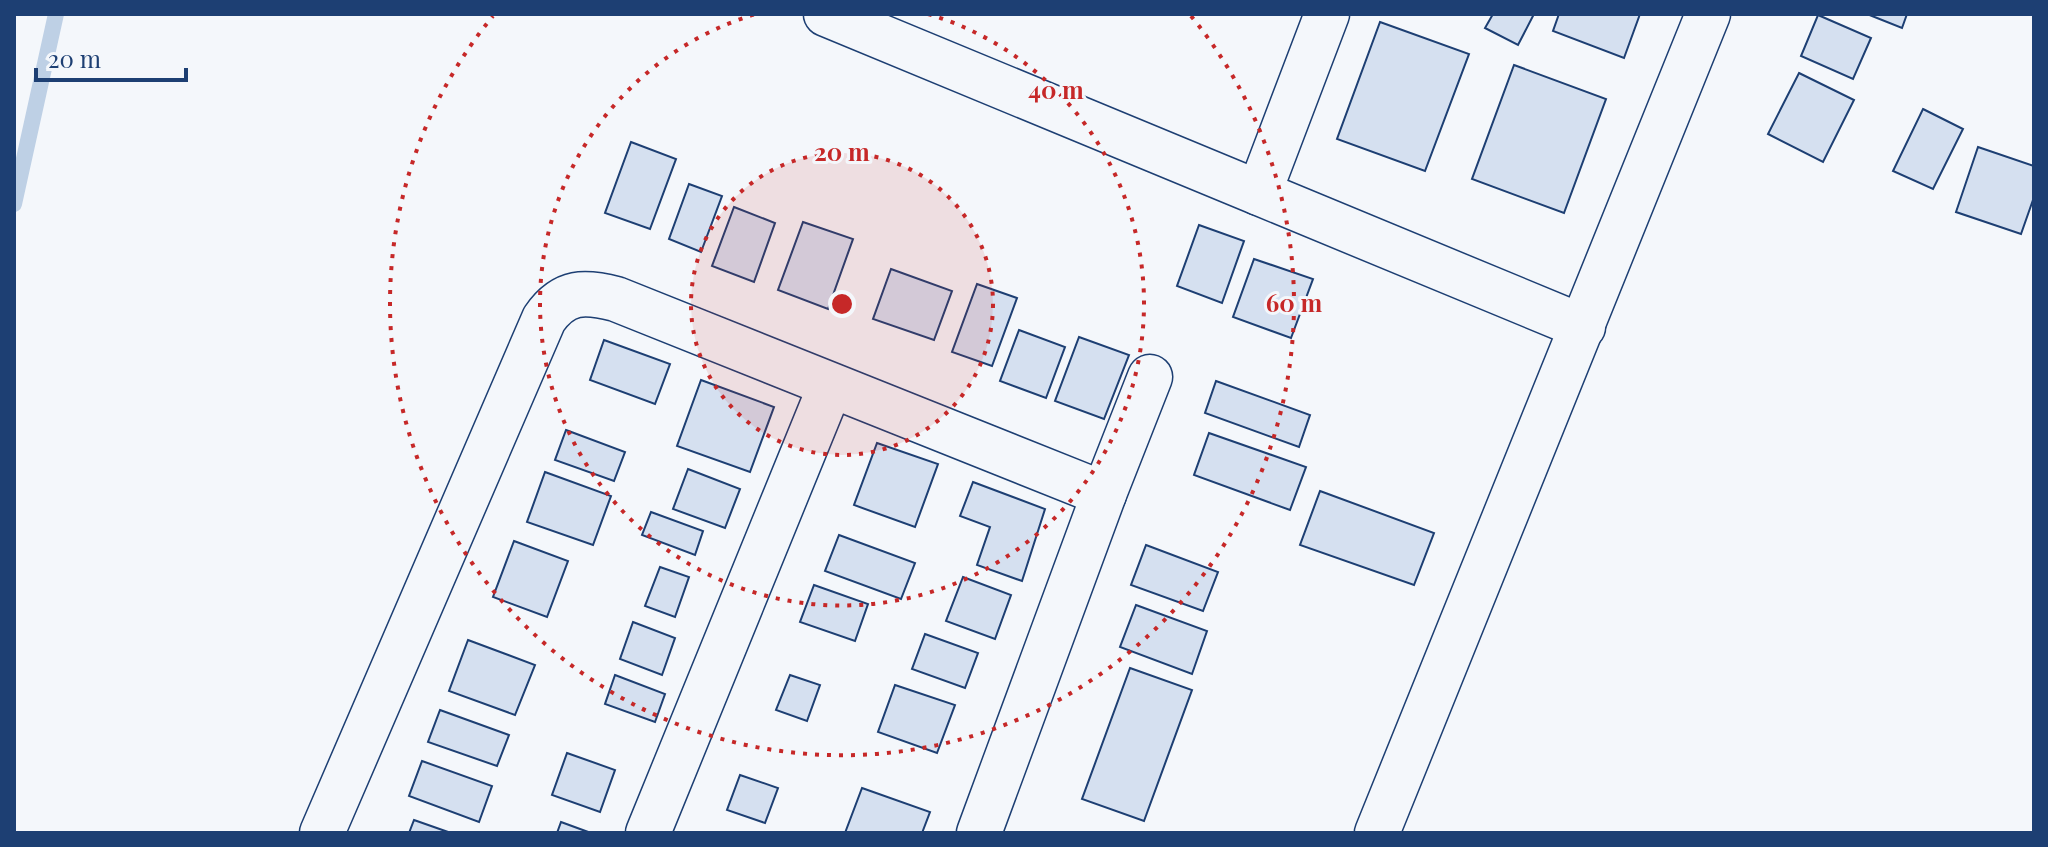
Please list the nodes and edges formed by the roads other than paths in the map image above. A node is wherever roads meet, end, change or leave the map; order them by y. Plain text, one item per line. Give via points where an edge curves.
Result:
1 (826, 14) edge
2 (1327, 14) edge
3 (1708, 14) edge
4 (1259, 193) junction
5 (1583, 327) junction
6 (1150, 377) dead end
7 (830, 387) junction
8 (1104, 494) junction
9 (989, 830) edge
10 (322, 833) edge
11 (648, 833) edge
12 (1377, 833) edge

1 - 4 street
2 - 4 street
3 - 5 street
4 - 5 street
5 - 12 street
6 - 8 street
7 - 8 street
7 - 10 street via 616,299 579,293 554,304
7 - 11 street
8 - 9 street

